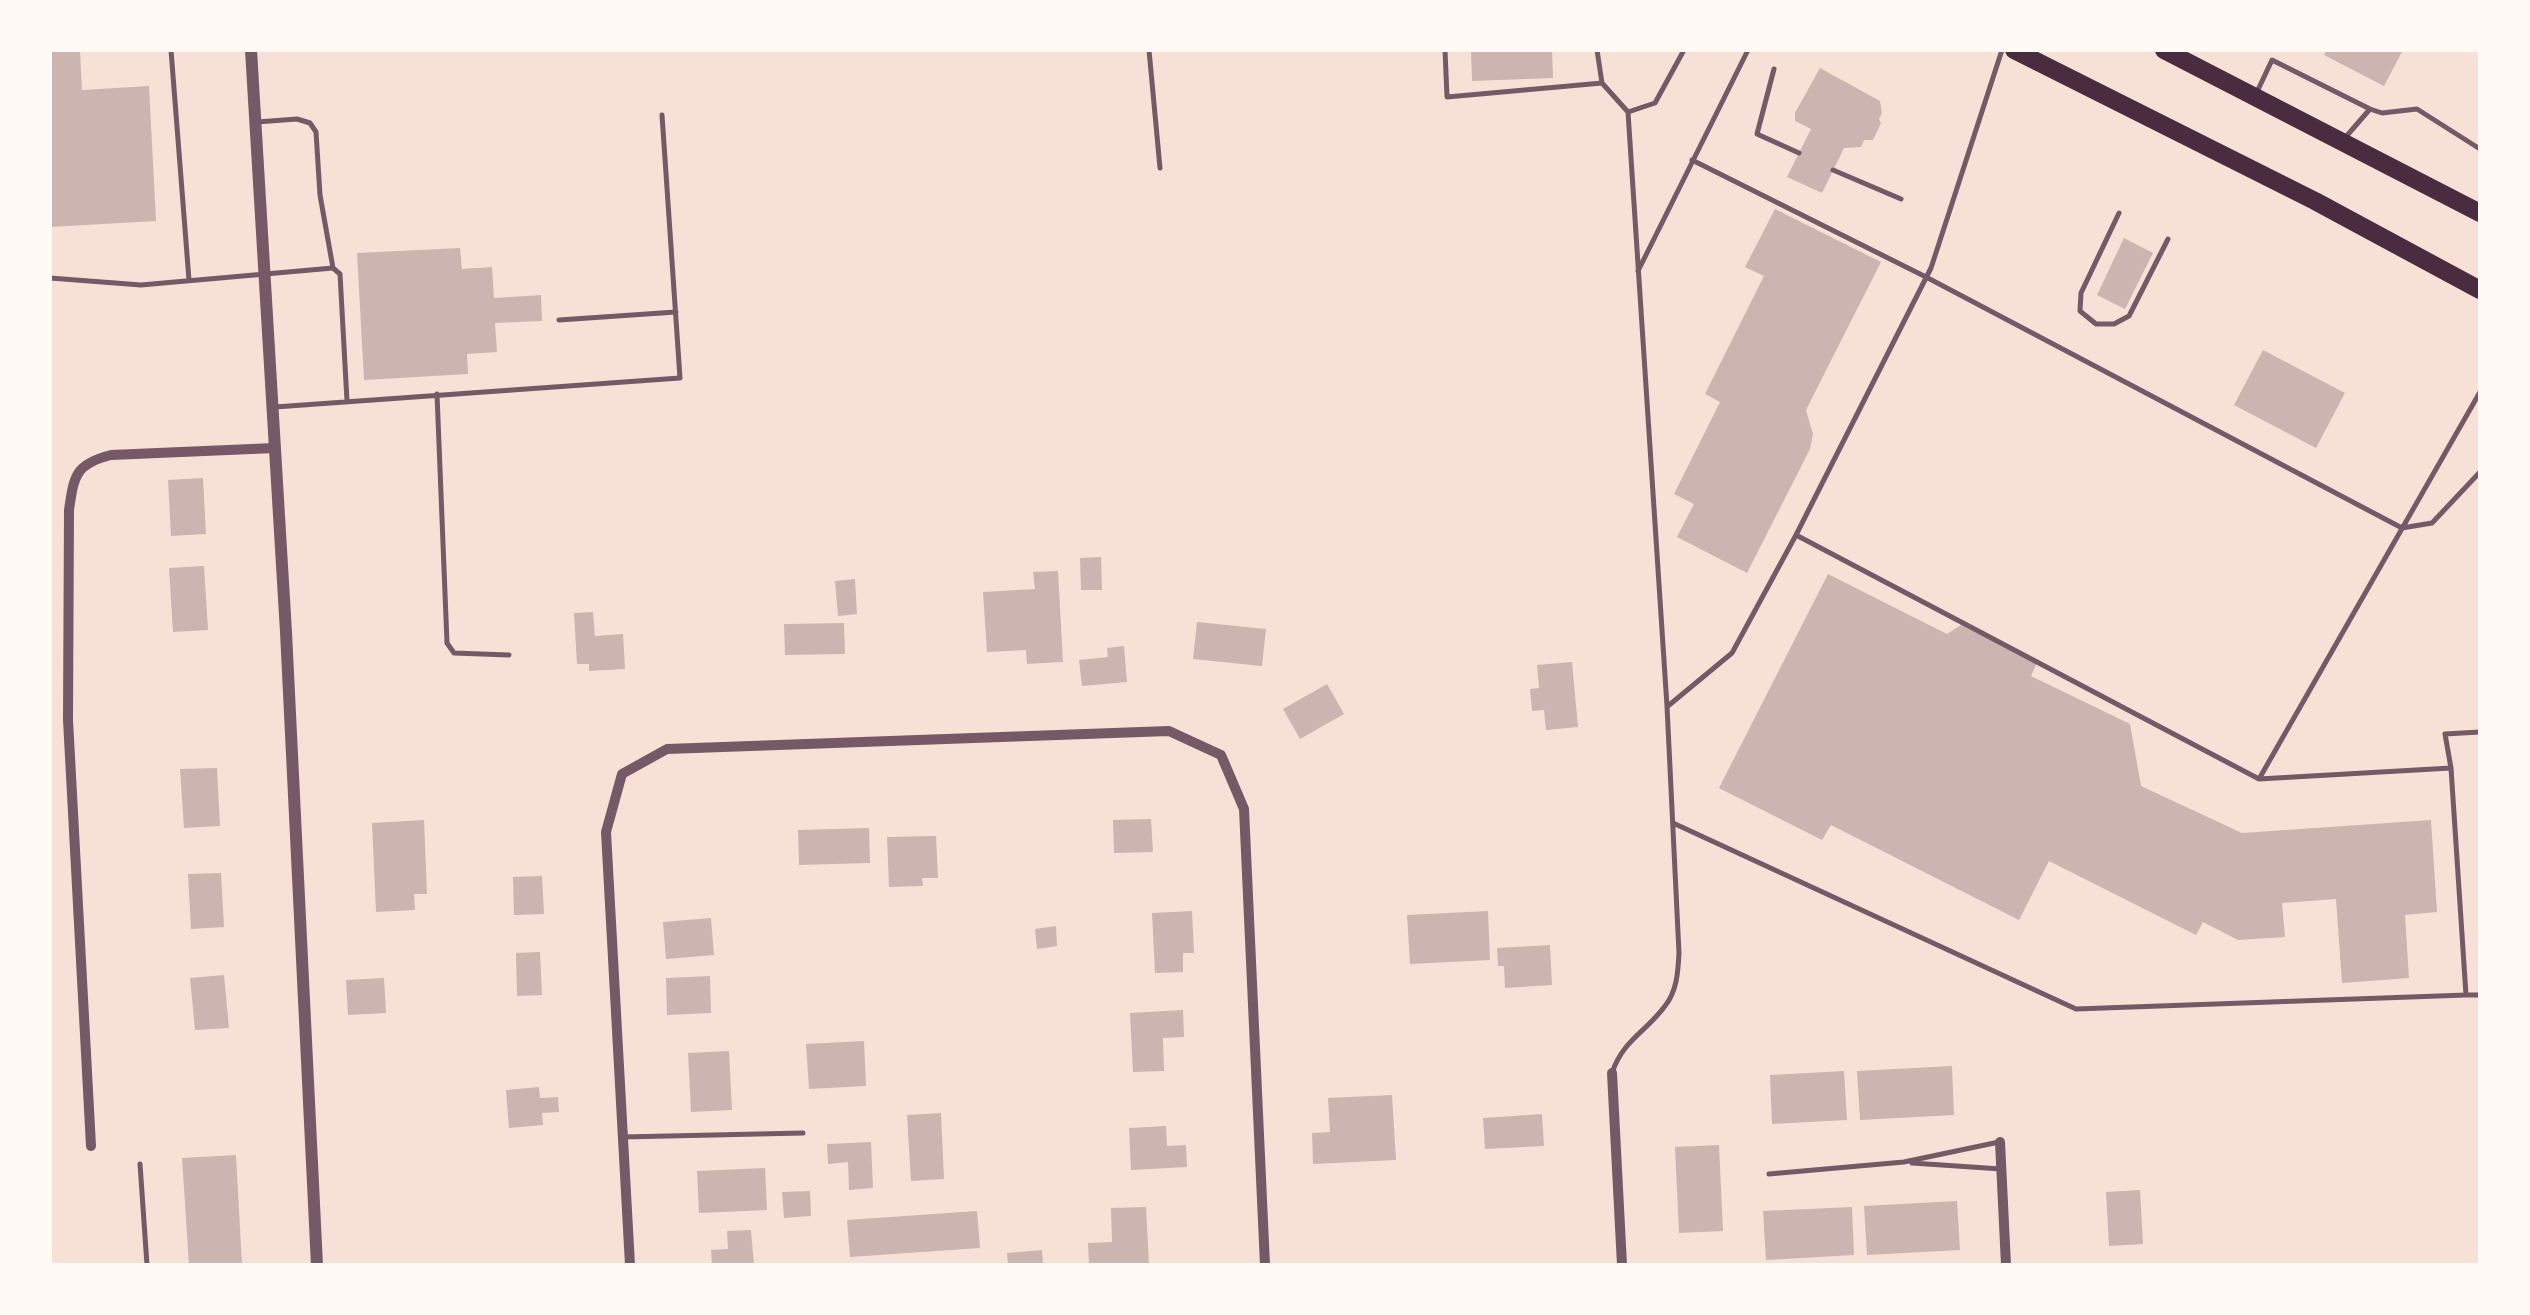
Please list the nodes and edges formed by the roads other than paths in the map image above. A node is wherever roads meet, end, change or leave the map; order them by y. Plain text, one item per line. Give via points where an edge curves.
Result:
1 (170, 50) edge
2 (251, 50) edge
3 (1149, 50) edge
4 (1445, 50) edge
5 (1598, 50) edge
6 (1684, 50) edge
7 (1748, 50) edge
8 (2002, 50) edge
9 (2014, 50) edge
10 (2164, 50) edge
11 (1774, 68) dead end
12 (1602, 83) junction
13 (2254, 97) junction
14 (2370, 110) junction
15 (1628, 112) junction
16 (662, 115) dead end
17 (256, 122) junction
18 (2342, 141) junction
19 (2480, 149) edge
20 (1799, 153) dead end
21 (1692, 160) junction
22 (1160, 168) dead end
23 (1833, 170) dead end
24 (1901, 199) dead end
25 (2119, 212) dead end
26 (2480, 213) edge
27 (2168, 239) dead end
28 (2438, 266) junction
29 (333, 268) junction
30 (264, 272) junction
31 (1637, 273) junction
32 (2480, 275) edge
33 (1926, 277) junction
34 (50, 278) edge
35 (189, 280) junction
36 (2480, 290) edge
37 (676, 312) junction
38 (559, 320) dead end
39 (2480, 392) edge
40 (438, 394) junction
41 (347, 401) junction
42 (272, 407) junction
43 (275, 448) junction
44 (2480, 472) edge
45 (2402, 528) junction
46 (1796, 536) junction
47 (510, 656) dead end
48 (1667, 706) junction
49 (2480, 732) edge
50 (2452, 768) junction
51 (2259, 779) junction
52 (1673, 823) junction
53 (2480, 994) edge
54 (2466, 995) junction
55 (1612, 1073) joint
56 (802, 1134) dead end
57 (623, 1137) junction
58 (2000, 1142) joint
59 (91, 1146) dead end
60 (1904, 1162) junction
61 (140, 1164) dead end
62 (2002, 1169) junction
63 (1770, 1174) dead end
64 (147, 1265) edge
65 (318, 1265) edge
66 (630, 1265) edge
67 (1265, 1265) edge
68 (1622, 1265) edge
69 (2006, 1265) edge

1 - 35 lane
2 - 17 street
3 - 22 lane
4 - 12 lane via 1446,96
5 - 12 lane
6 - 15 lane via 1656,103
7 - 21 lane
8 - 33 lane
9 - 28 main road
10 - 13 main road
11 - 20 lane via 1758,134
12 - 15 lane
13 - 14 lane via 2272,60
13 - 18 main road
14 - 18 lane
14 - 19 lane via 2416,109
15 - 31 lane
16 - 37 lane
17 - 29 lane via 297,120 316,132
17 - 30 street
18 - 26 main road
21 - 31 lane
21 - 33 lane
23 - 24 lane
25 - 27 lane via 2081,293 2080,310 2096,324 2129,316
28 - 32 main road
28 - 36 main road
29 - 30 lane
29 - 41 lane via 340,274
30 - 35 lane
30 - 42 street
31 - 48 lane
33 - 45 lane
33 - 46 lane
34 - 35 lane via 141,285
37 - 38 lane
37 - 40 lane via 680,378
39 - 45 lane
40 - 41 lane
40 - 47 lane via 447,644 454,653
41 - 42 lane
42 - 43 street
43 - 59 street via 111,454 89,460 74,477 68,720
43 - 65 street
44 - 45 lane via 2432,523
45 - 51 lane
46 - 48 lane via 1732,653
46 - 51 lane
48 - 52 lane
49 - 50 lane via 2445,734
50 - 51 lane
50 - 54 lane
52 - 54 lane via 2076,1009
52 - 55 lane via 1677,980 1666,1005 1618,1052
53 - 54 lane
55 - 68 street
56 - 57 lane
57 - 66 street
57 - 67 street via 606,832 622,774 667,749 1169,731 1220,754 1244,808
58 - 60 lane
58 - 62 street
60 - 62 lane
60 - 63 lane
61 - 64 lane
62 - 69 street

